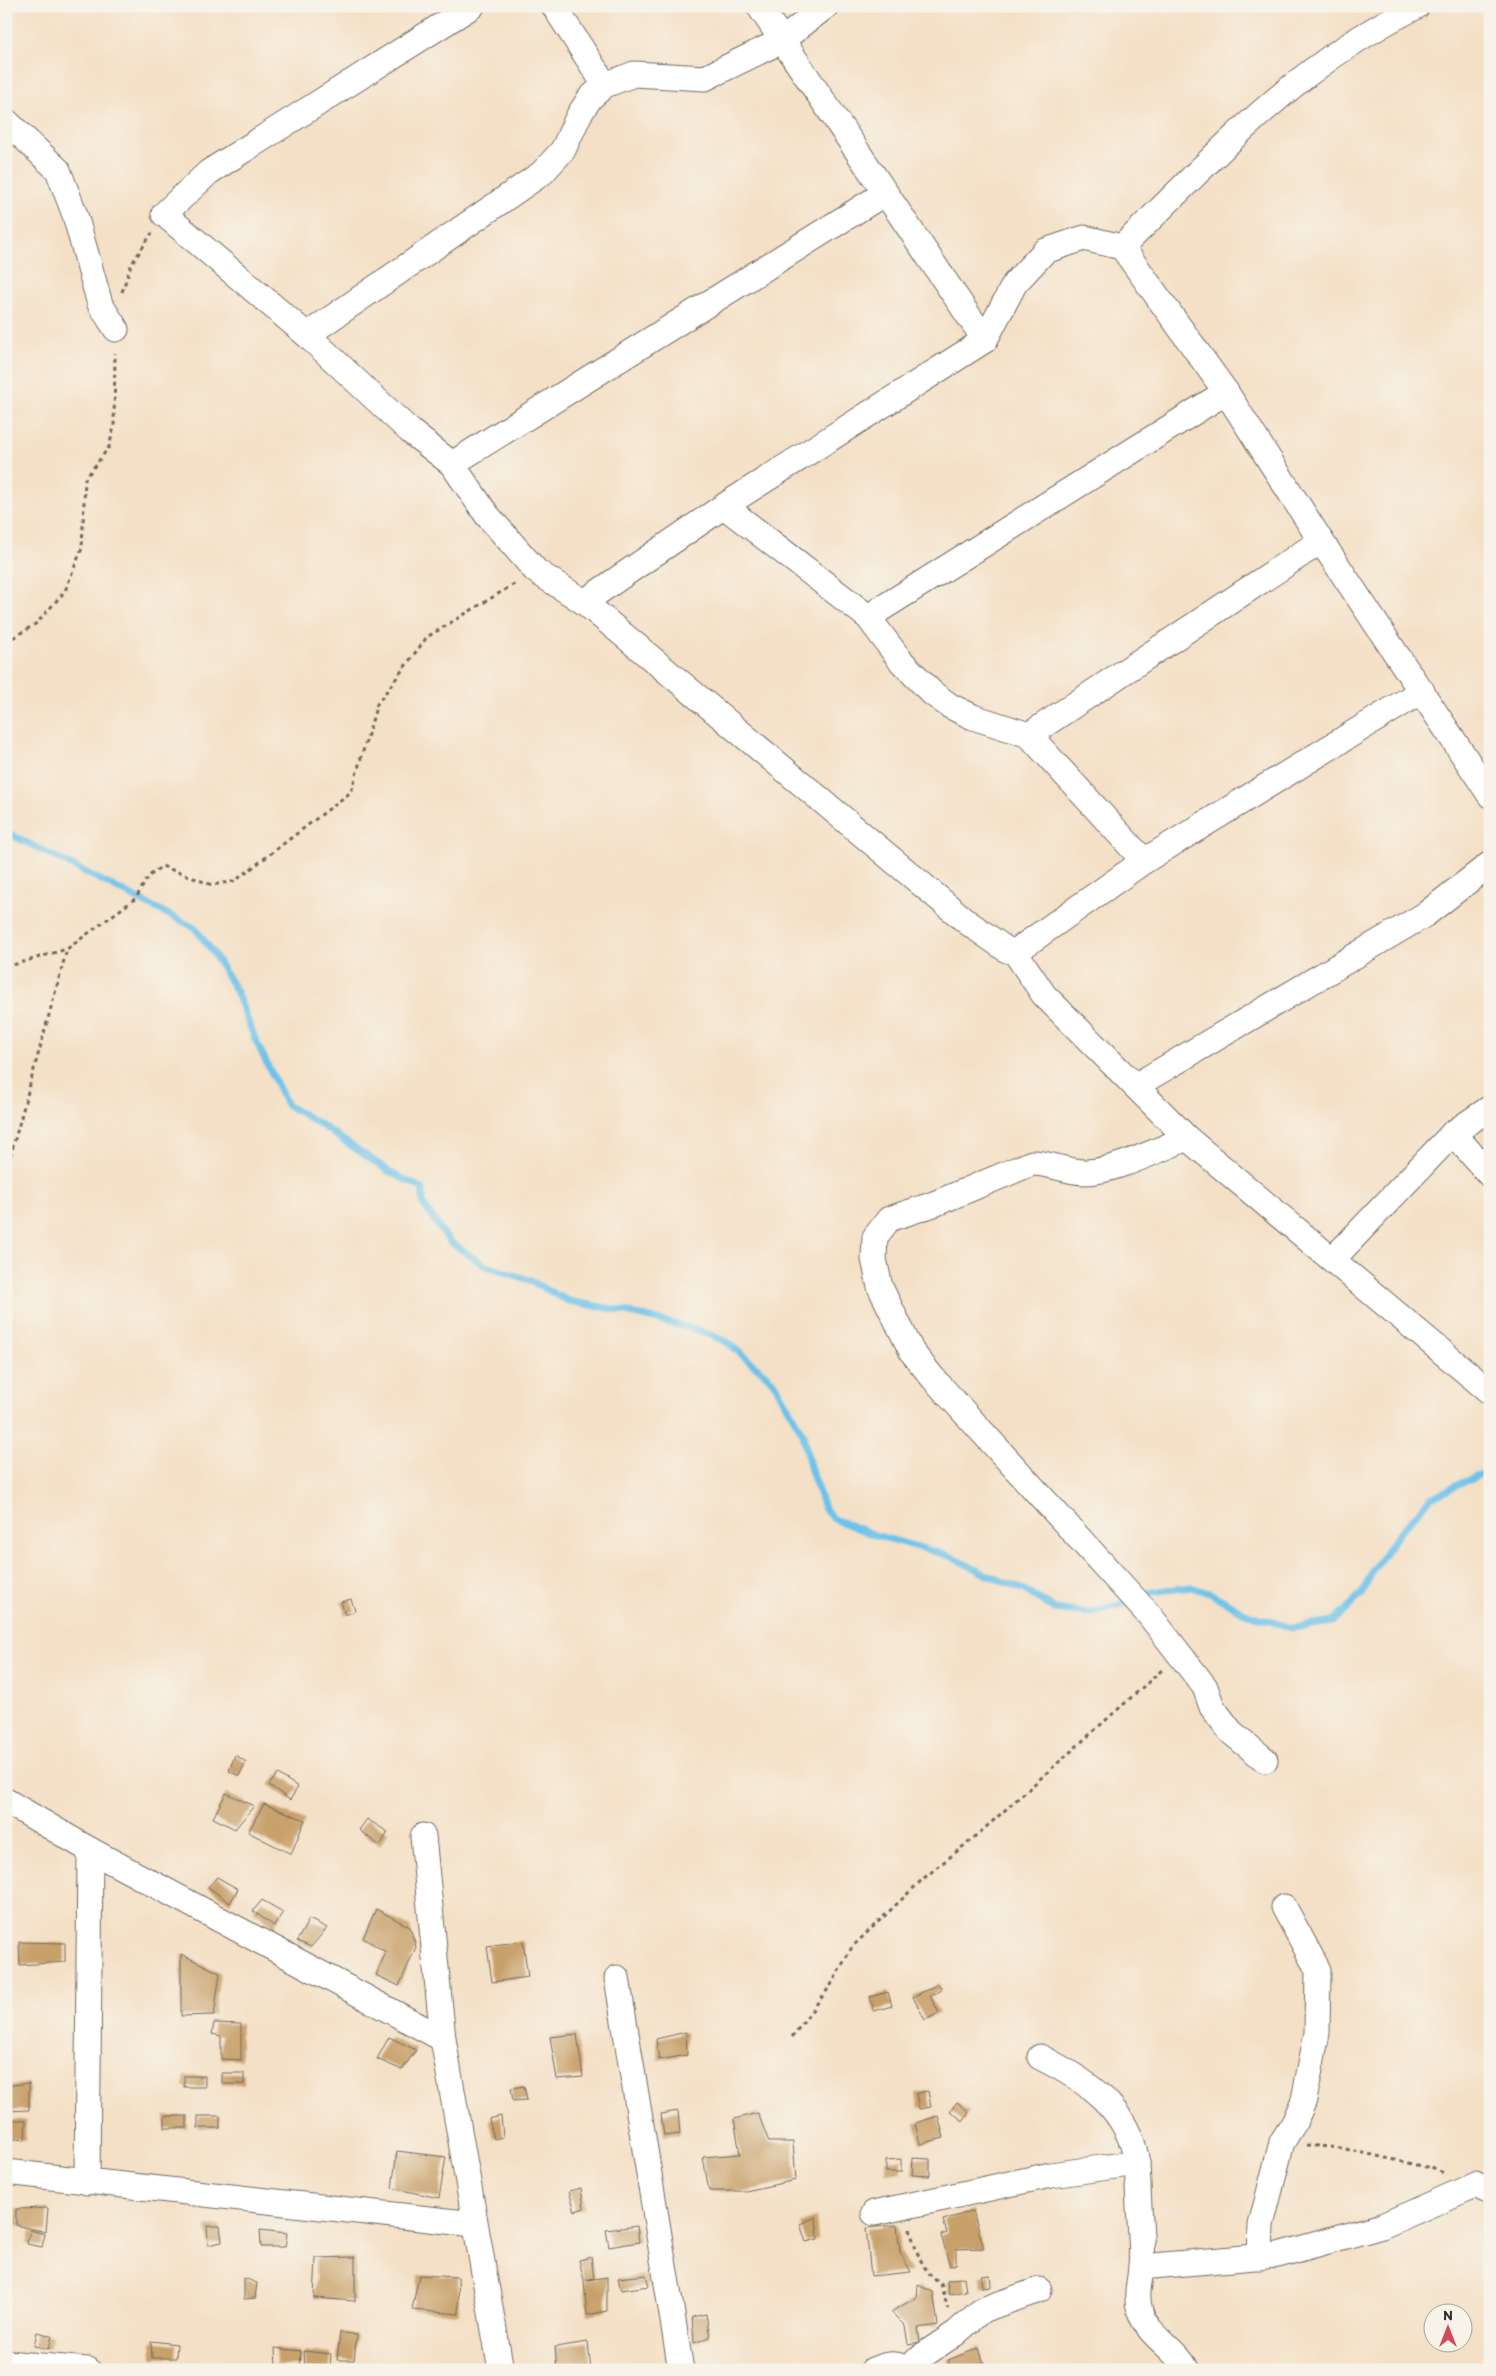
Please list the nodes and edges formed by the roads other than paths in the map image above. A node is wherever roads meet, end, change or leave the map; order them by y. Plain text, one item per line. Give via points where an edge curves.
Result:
1 (472, 6) edge
2 (554, 6) edge
3 (759, 6) edge
4 (826, 6) edge
5 (1417, 6) edge
6 (1374, 16) edge
7 (781, 41) junction
8 (605, 85) junction
9 (6, 121) edge
10 (885, 193) junction
11 (1122, 247) junction
12 (116, 329) road end
13 (307, 336) junction
14 (985, 340) junction
15 (1226, 392) junction
16 (452, 464) junction
17 (724, 506) junction
18 (1321, 541) junction
19 (584, 602) junction
20 (868, 617) junction
21 (1422, 691) junction
22 (1029, 735) junction
23 (1490, 795) edge
24 (1144, 861) junction
25 (1490, 864) edge
26 (1015, 952) junction
27 (1135, 1086) junction
28 (1490, 1108) edge
29 (1453, 1133) junction
30 (1187, 1138) junction
31 (1490, 1175) edge
32 (1332, 1259) junction
33 (1490, 1392) edge
34 (1266, 1760) dead end
35 (6, 1801) edge
36 (423, 1836) dead end
37 (90, 1850) junction
38 (1284, 1907) dead end
39 (617, 1978) dead end
40 (443, 2038) junction
41 (1040, 2057) dead end
42 (1137, 2163) junction
43 (6, 2172) edge
44 (87, 2182) junction
45 (1483, 2189) edge
46 (874, 2213) dead end
47 (474, 2224) junction
48 (1260, 2257) junction
49 (1142, 2266) junction
50 (1039, 2290) dead end
51 (6, 2363) edge
52 (84, 2370) edge
53 (88, 2370) edge
54 (501, 2370) edge
55 (681, 2370) edge
56 (873, 2370) edge
57 (909, 2370) edge
58 (1187, 2370) edge

1 - 13 street via 208,172 164,214
2 - 8 street
3 - 7 street
4 - 7 street
5 - 6 street
6 - 11 street via 1257,116
7 - 8 street via 705,78 634,74
7 - 10 street
8 - 13 street via 590,98 563,150 542,174
9 - 12 street via 58,170 75,215 100,304
10 - 14 street
10 - 16 street
11 - 14 street via 1084,238 1045,251 1015,283
11 - 15 street
13 - 16 street via 411,432
14 - 17 street
15 - 18 street
15 - 20 street
16 - 19 street via 487,515 536,571
17 - 19 street
17 - 20 street
18 - 21 street
18 - 22 street
19 - 26 street via 967,922 999,946
20 - 22 street via 900,660 938,697 973,717
21 - 23 street
21 - 24 street
22 - 24 street
24 - 26 street
25 - 27 street via 1418,918
26 - 27 street via 1044,996
27 - 30 street
28 - 29 street
29 - 31 street
29 - 32 street
30 - 32 street
30 - 34 street via 1102,1170 1084,1172 1048,1163 1032,1163 889,1219 875,1237 874,1259 880,1287 912,1352 1150,1616 1205,1687 1212,1707 1231,1732
32 - 33 street
35 - 37 street
36 - 40 street
37 - 40 street
37 - 44 street
38 - 48 street via 1314,1959 1319,1979 1317,2033 1304,2100 1282,2142 1261,2225
39 - 55 street
40 - 47 street
41 - 42 street via 1060,2067 1116,2110 1132,2141
42 - 46 street via 1051,2175
42 - 49 street
43 - 44 street
44 - 47 street
45 - 48 street via 1382,2226
47 - 54 street
48 - 49 street
49 - 58 street via 1136,2293 1140,2312 1148,2326
50 - 57 street via 982,2310 919,2358
51 - 52 street
52 - 53 street
56 - 57 street via 887,2364 899,2364

